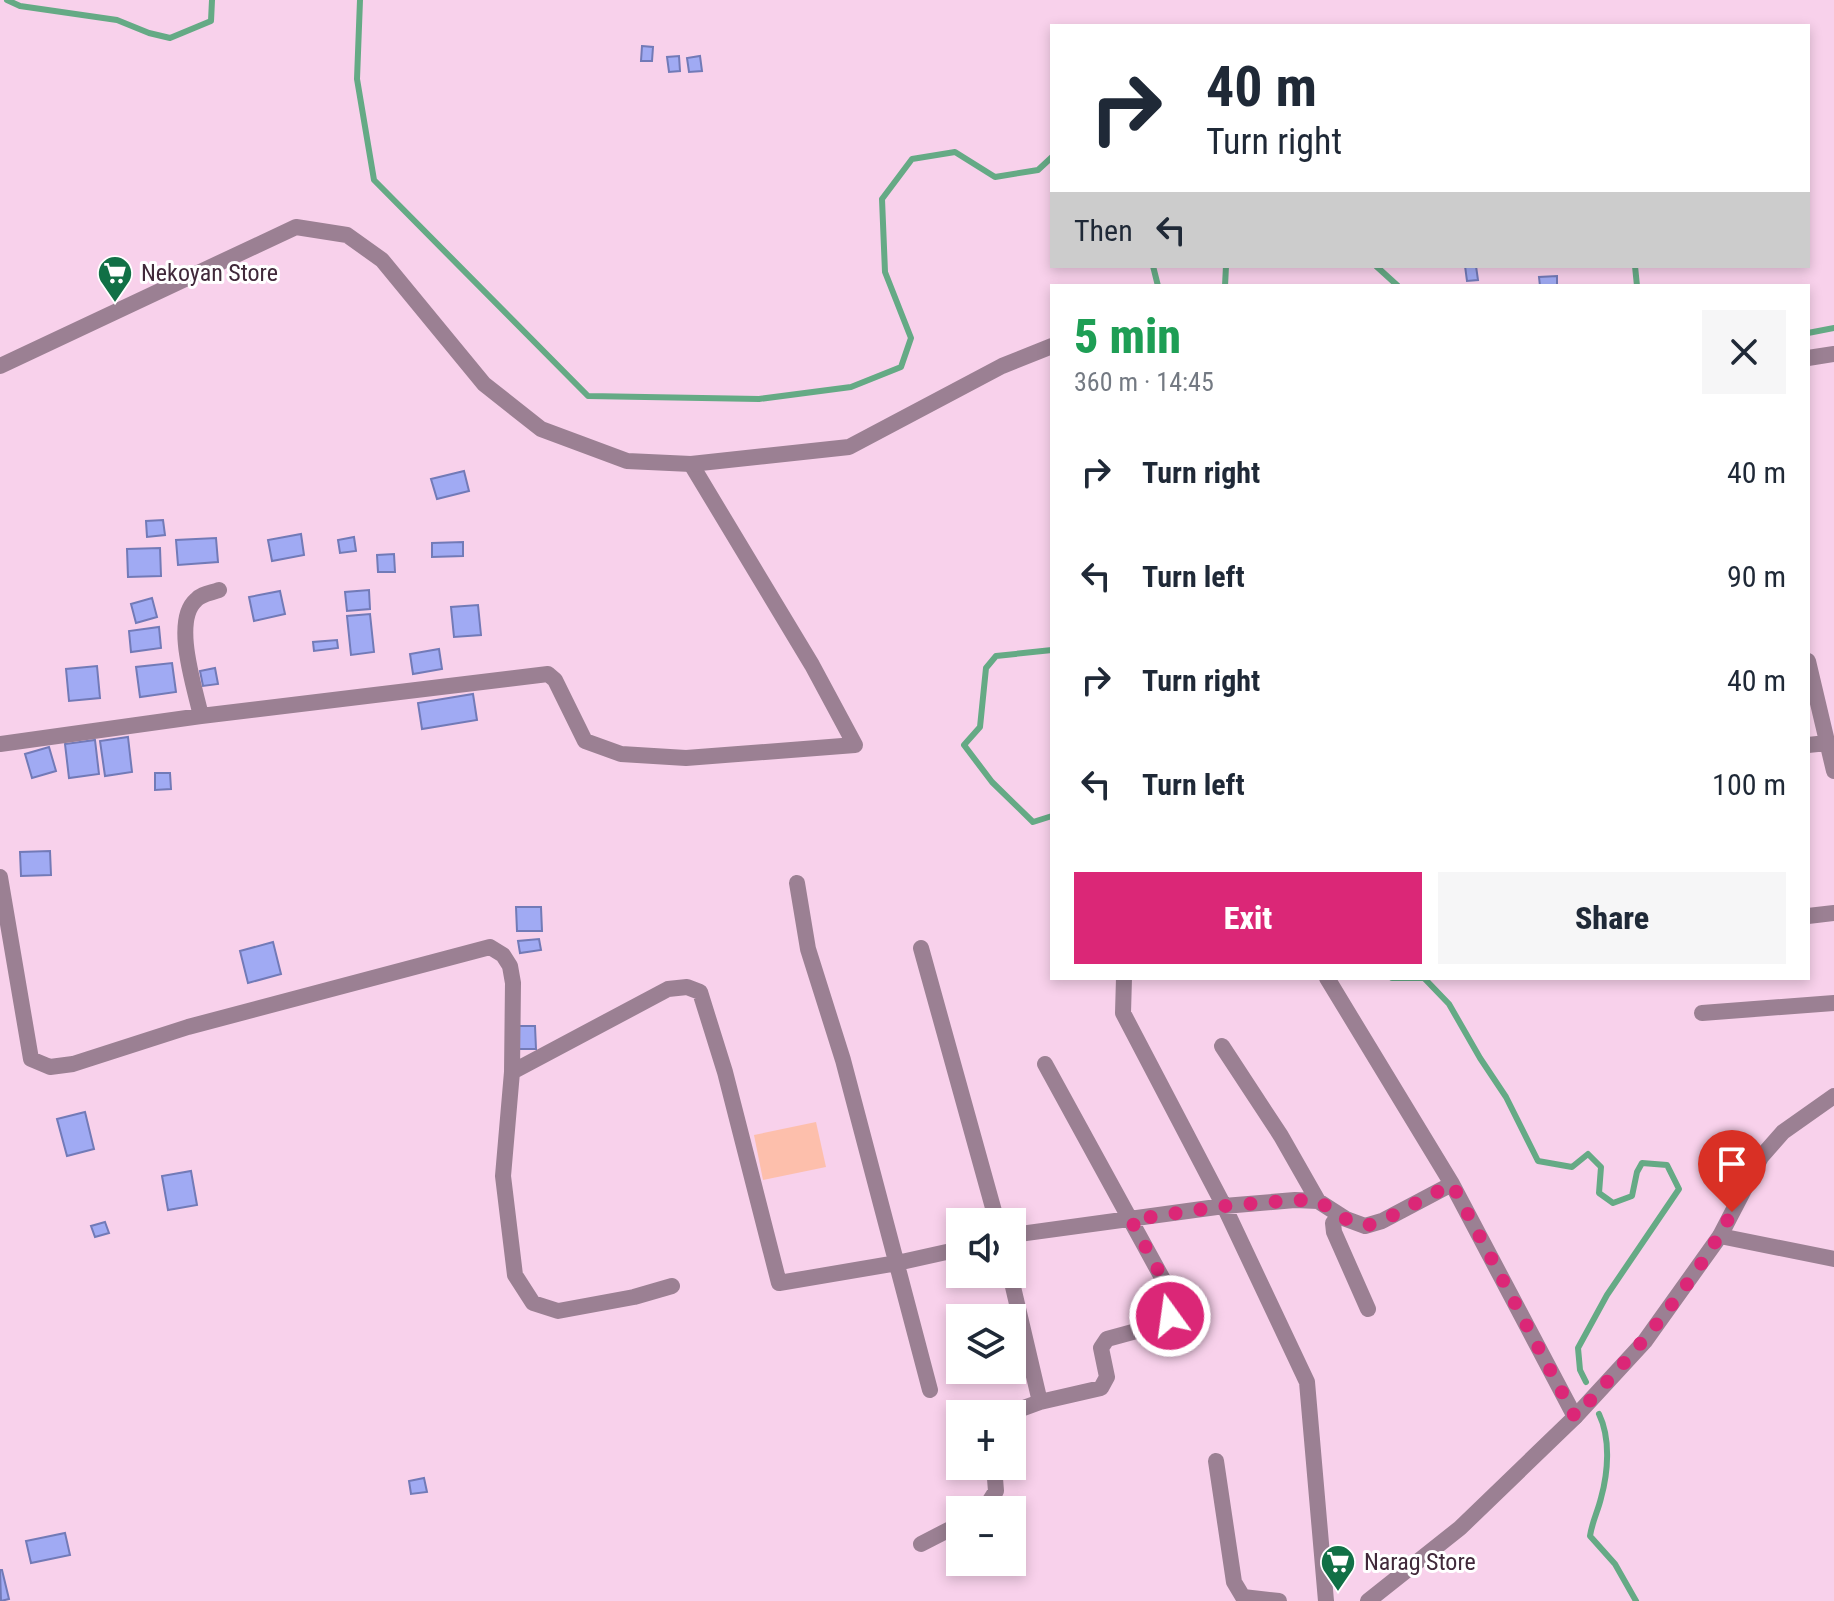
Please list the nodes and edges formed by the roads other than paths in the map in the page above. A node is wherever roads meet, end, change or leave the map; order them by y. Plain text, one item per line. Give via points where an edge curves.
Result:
1 (1050, 347) edge
2 (1834, 354) edge
3 (1810, 358) edge
4 (0, 366) edge
5 (691, 464) junction
6 (219, 590) dead end
7 (1810, 670) edge
8 (201, 716) junction
9 (1827, 743) junction
10 (0, 744) edge
11 (1810, 745) edge
12 (1834, 771) edge
13 (0, 877) edge
14 (797, 883) dead end
15 (1834, 913) edge
16 (1810, 916) edge
17 (921, 948) dead end
18 (8, 973) edge
19 (1124, 980) edge
20 (1328, 980) edge
21 (1834, 1003) edge
22 (1702, 1013) dead end
23 (1222, 1046) dead end
24 (1045, 1064) dead end
25 (512, 1072) junction
26 (1834, 1096) edge
27 (1452, 1184) junction
28 (1318, 1201) junction
29 (1224, 1206) junction
30 (993, 1208) edge
31 (1340, 1215) junction
32 (1131, 1220) junction
33 (1026, 1233) edge
34 (1720, 1236) junction
35 (946, 1252) edge
36 (1834, 1259) edge
37 (897, 1263) junction
38 (672, 1286) dead end
39 (1013, 1288) edge
40 (1368, 1309) dead end
41 (930, 1390) dead end
42 (1040, 1402) junction
43 (1026, 1407) edge
44 (1575, 1417) junction
45 (1216, 1461) dead end
46 (946, 1531) edge
47 (921, 1544) dead end
48 (1279, 1601) edge
49 (1326, 1601) edge
50 (1368, 1601) edge

1 - 5 street via 1002,366 849,447
2 - 3 street
4 - 5 street via 296,227 347,235 382,260 484,384 541,429 627,461
5 - 8 street via 855,745 686,758 621,754 585,741 548,674
6 - 8 street via 198,597 183,625
7 - 9 street
8 - 10 street
9 - 11 street
9 - 12 street
13 - 18 street
14 - 37 street via 808,949
15 - 16 street
17 - 30 street
18 - 25 street via 31,1059 50,1067 490,947 503,955 513,983
19 - 29 street via 1123,1013
20 - 27 street
21 - 22 street
23 - 28 street
24 - 32 street
25 - 37 street via 668,989 700,992 779,1283
25 - 38 street via 503,1176 515,1275 533,1303 558,1311
26 - 34 street via 1783,1132 1761,1157
27 - 31 street via 1365,1226
27 - 44 street
28 - 29 street
28 - 31 street
29 - 32 street
29 - 49 street via 1307,1382
31 - 40 street via 1334,1232
32 - 33 street
32 - 42 street via 1171,1294 1170,1316 1107,1339 1101,1348 1107,1377 1101,1388
34 - 36 street
34 - 44 street via 1645,1341
35 - 37 street
37 - 41 street
39 - 42 street
42 - 43 street
44 - 50 street via 1460,1528
45 - 48 street via 1234,1582 1243,1597
46 - 47 street

